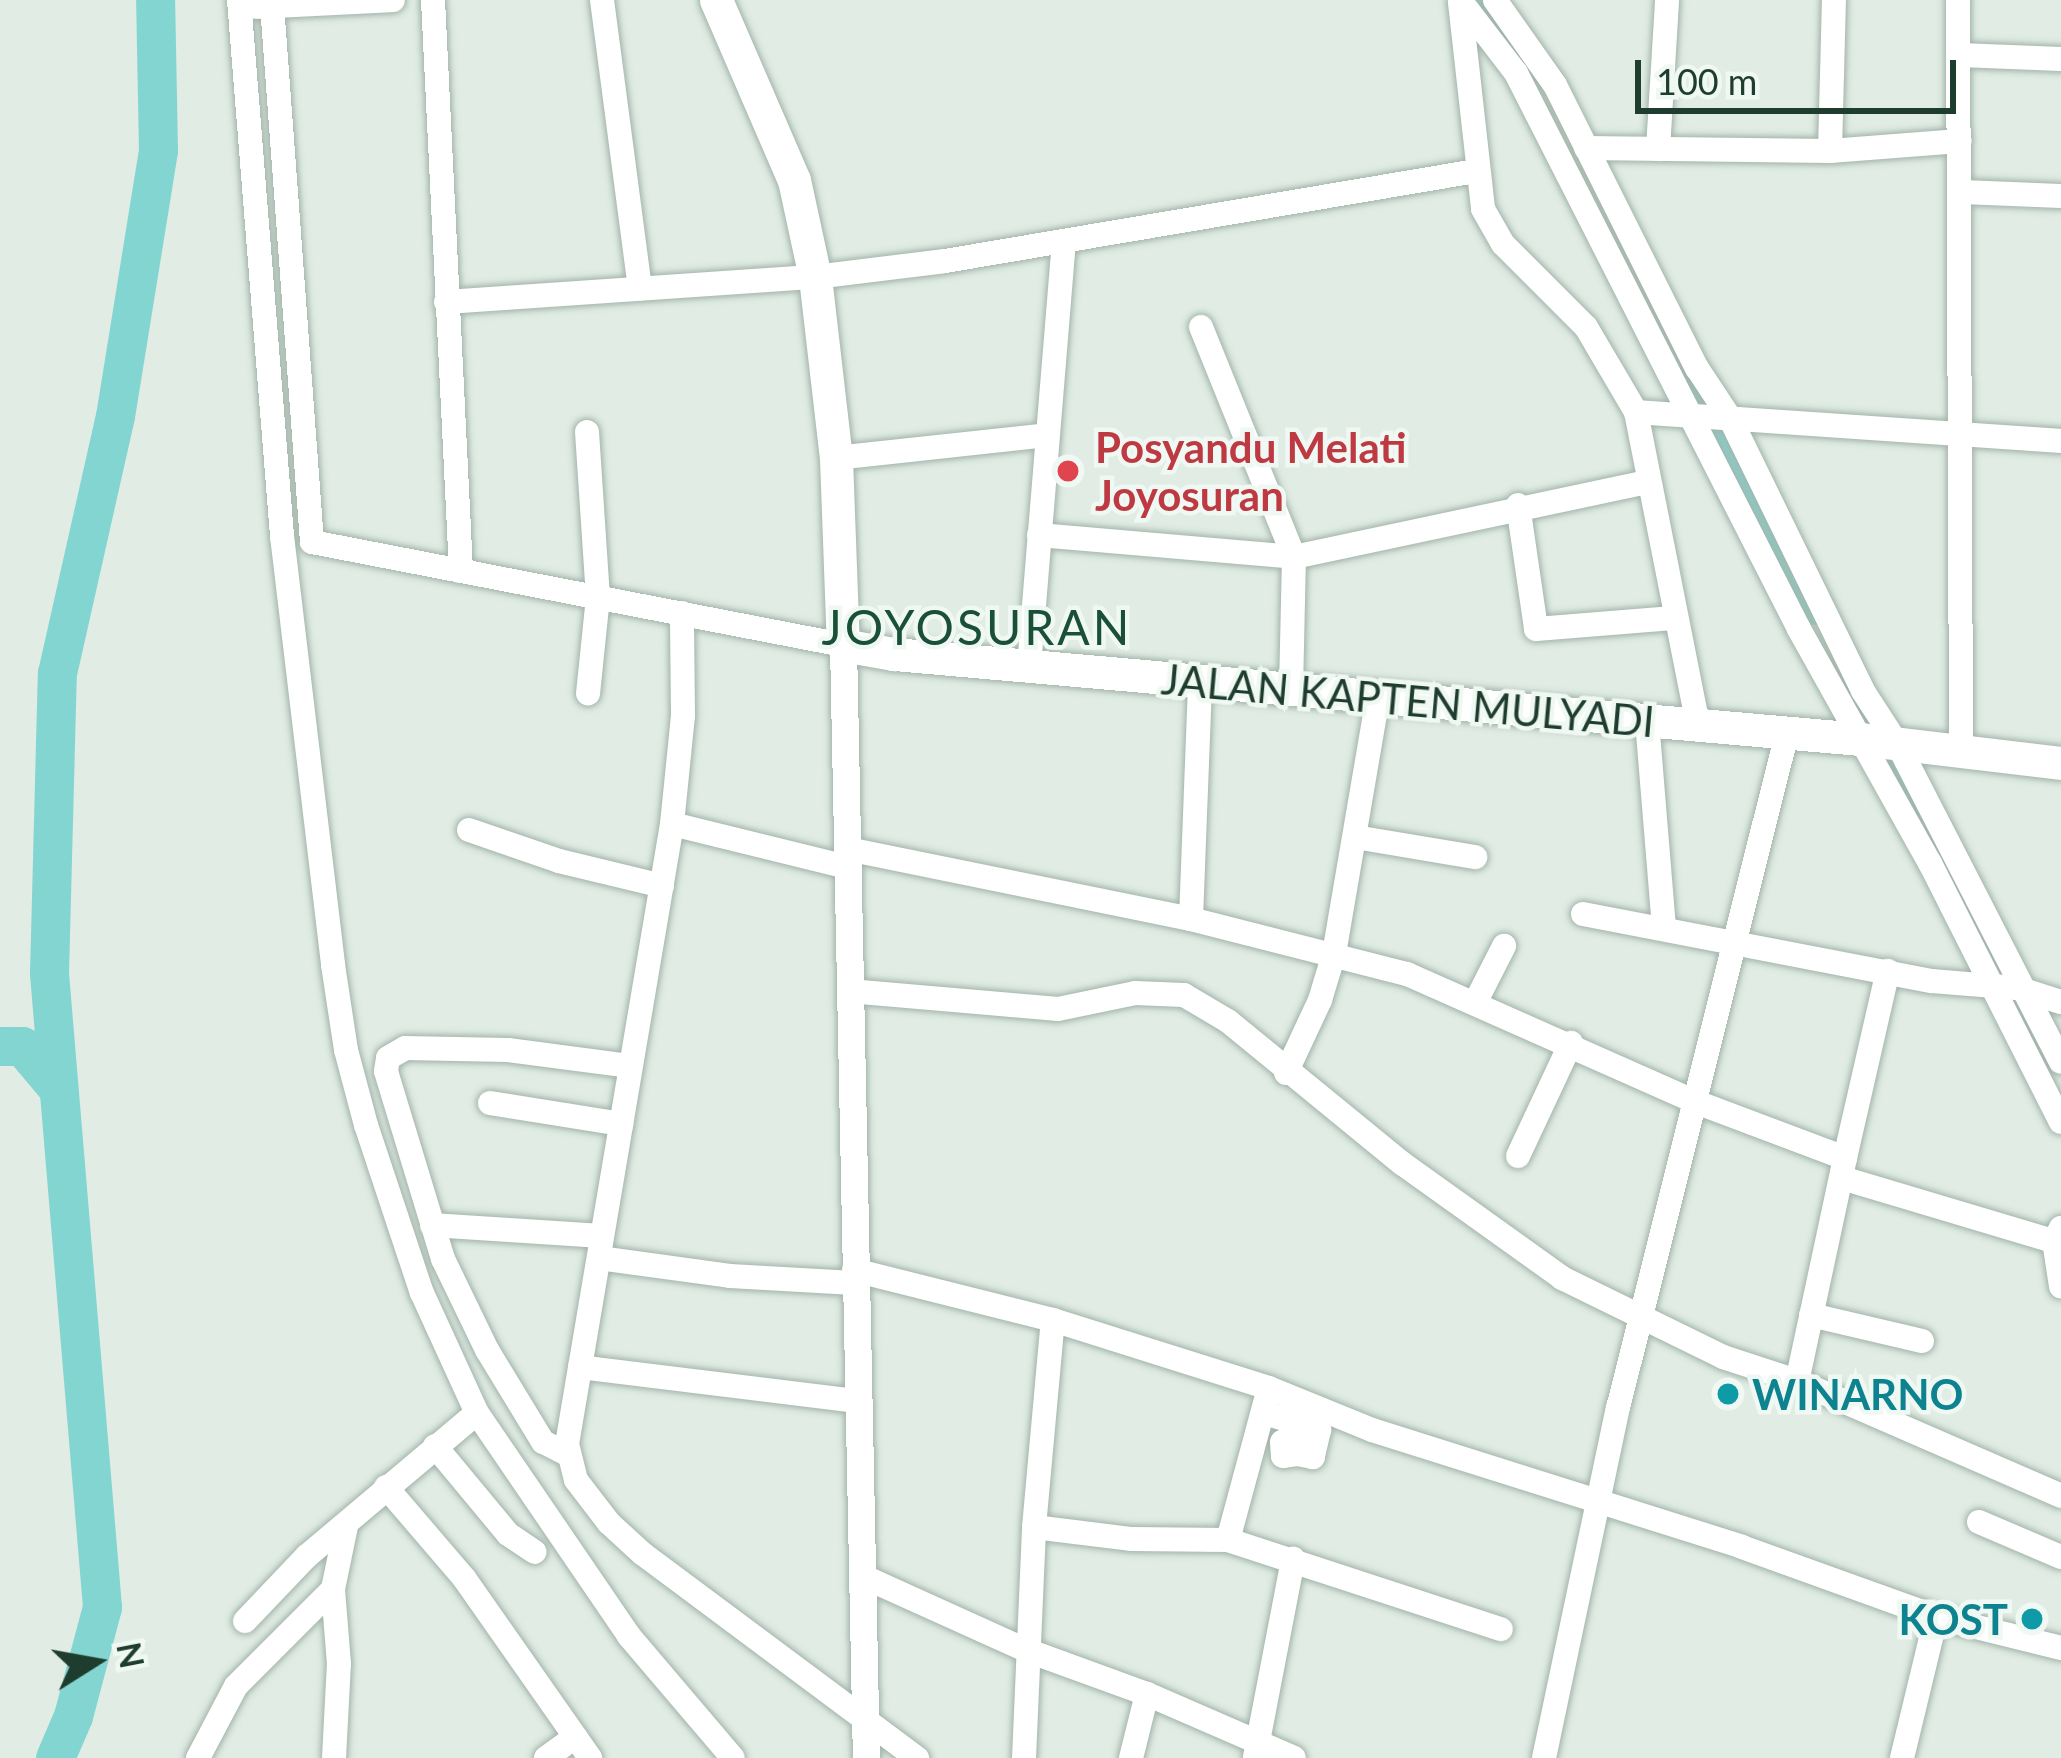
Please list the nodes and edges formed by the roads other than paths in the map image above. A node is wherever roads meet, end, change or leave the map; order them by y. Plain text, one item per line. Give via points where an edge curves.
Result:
1 (393, 0) edge
2 (433, 0) edge
3 (602, 0) edge
4 (716, 0) edge
5 (1460, 0) edge
6 (1495, 0) edge
7 (1667, 0) edge
8 (1834, 0) edge
9 (1958, 0) edge
10 (366, 1) edge
11 (239, 4) edge
12 (272, 5) junction
13 (1960, 55) junction
14 (2061, 59) edge
15 (1960, 141) junction
16 (1586, 148) junction
17 (1658, 149) junction
18 (1830, 151) junction
19 (1476, 171) junction
20 (1962, 192) junction
21 (2061, 196) edge
22 (1064, 241) junction
23 (815, 277) junction
24 (640, 289) junction
25 (446, 302) junction
26 (1201, 327) dead end
27 (1636, 412) junction
28 (1710, 416) junction
29 (586, 432) dead end
30 (1960, 434) junction
31 (1047, 436) junction
32 (2061, 441) edge
33 (836, 458) junction
34 (1647, 482) junction
35 (1518, 506) junction
36 (1039, 535) junction
37 (1294, 556) junction
38 (461, 571) junction
39 (598, 597) junction
40 (682, 614) junction
41 (1674, 618) junction
42 (843, 645) junction
43 (1029, 666) junction
44 (1200, 682) junction
45 (1291, 689) junction
46 (588, 692) dead end
47 (1378, 697) junction
48 (1647, 721) junction
49 (1698, 725) junction
50 (1787, 733) junction
51 (1879, 742) junction
52 (1961, 751) junction
53 (2061, 764) edge
54 (672, 824) junction
55 (469, 830) dead end
56 (1355, 837) junction
57 (1475, 856) dead end
58 (847, 858) junction
59 (662, 886) junction
60 (1583, 914) dead end
61 (1191, 919) junction
62 (1664, 926) junction
63 (1736, 945) junction
64 (1504, 946) dead end
65 (1334, 954) junction
66 (1888, 971) junction
67 (2008, 989) junction
68 (849, 991) junction
69 (1476, 1001) junction
70 (2061, 1002) edge
71 (1571, 1043) junction
72 (2061, 1062) edge
73 (629, 1066) junction
74 (1286, 1073) junction
75 (1696, 1102) junction
76 (490, 1103) dead end
77 (2061, 1122) edge
78 (621, 1124) junction
79 (1518, 1156) dead end
80 (1843, 1168) junction
81 (432, 1226) junction
82 (2058, 1235) edge
83 (600, 1247) junction
84 (854, 1276) junction
85 (2061, 1286) edge
86 (1811, 1315) junction
87 (1053, 1320) junction
88 (1643, 1322) junction
89 (1922, 1341) dead end
90 (580, 1367) junction
91 (1797, 1381) junction
92 (1267, 1400) junction
93 (857, 1401) junction
94 (477, 1413) junction
95 (496, 1437) junction
96 (542, 1442) junction
97 (435, 1446) junction
98 (569, 1454) junction
99 (386, 1487) junction
100 (2061, 1496) edge
101 (1598, 1504) junction
102 (1979, 1522) dead end
103 (346, 1526) junction
104 (1034, 1527) junction
105 (1228, 1540) junction
106 (535, 1552) dead end
107 (2061, 1557) edge
108 (1293, 1559) junction
109 (862, 1576) junction
110 (333, 1589) junction
111 (1936, 1617) junction
112 (244, 1621) dead end
113 (1501, 1629) dead end
114 (2061, 1648) edge
115 (1026, 1650) junction
116 (1147, 1694) junction
117 (866, 1716) junction
118 (575, 1737) junction
119 (1256, 1750) edge
120 (198, 1758) edge
121 (334, 1758) edge
122 (546, 1758) edge
123 (590, 1758) edge
124 (733, 1758) edge
125 (866, 1758) edge
126 (917, 1758) edge
127 (1024, 1758) edge
128 (1131, 1758) edge
129 (1294, 1758) edge
130 (1544, 1758) edge
131 (1902, 1758) edge

1 - 10 street
2 - 25 street
3 - 24 street
4 - 23 main road via 794,180
5 - 19 street
5 - 28 street via 1516,73
6 - 16 street via 1555,85
7 - 17 street
8 - 18 street
9 - 13 street
10 - 12 street
11 - 12 street
11 - 94 street via 282,536 346,1050 403,1242
12 - 38 street via 312,542
13 - 14 street
13 - 15 street
15 - 18 street
15 - 20 street
16 - 17 street
16 - 28 street via 1696,368
17 - 18 street
19 - 22 street
19 - 27 street via 1491,228 1586,327
20 - 21 street
20 - 30 street
22 - 23 street
22 - 31 street
23 - 24 street
23 - 33 main road
24 - 25 street
25 - 38 street
26 - 37 street
27 - 28 street
27 - 34 street
28 - 30 street
28 - 51 street
28 - 51 street via 1838,643
29 - 39 street
30 - 32 street
30 - 52 street
31 - 33 street
31 - 36 street
33 - 42 main road
34 - 35 street
34 - 41 street
35 - 37 street
35 - 41 street via 1536,629
36 - 37 street
36 - 43 street
37 - 45 street
38 - 39 street
39 - 40 street
39 - 46 street
40 - 42 street
40 - 54 street
41 - 49 street
42 - 43 main road, JALAN KAPTEN MULYADI
42 - 58 street
43 - 44 main road, JALAN KAPTEN MULYADI
44 - 45 main road, JALAN KAPTEN MULYADI
44 - 61 street
45 - 47 main road, JALAN KAPTEN MULYADI
47 - 48 main road, JALAN KAPTEN MULYADI
47 - 56 street
48 - 49 main road, JALAN KAPTEN MULYADI
48 - 62 street
49 - 50 main road, JALAN KAPTEN MULYADI
50 - 51 main road, JALAN KAPTEN MULYADI
50 - 63 street
51 - 52 main road, JALAN KAPTEN MULYADI
51 - 67 street
51 - 67 street via 1930,863
52 - 53 main road, JALAN KAPTEN MULYADI
54 - 58 street
54 - 59 street
55 - 59 street
56 - 57 street
56 - 65 street
58 - 61 street
58 - 68 street
59 - 73 street
60 - 62 street
61 - 65 street
62 - 63 street
63 - 66 street
63 - 75 street
64 - 69 street
65 - 69 street
65 - 74 street
66 - 67 street
66 - 80 street
67 - 70 street
67 - 72 street
67 - 77 street
68 - 74 street via 1058,1009 1135,993 1184,995 1228,1021
68 - 84 street
69 - 71 street
71 - 75 street
71 - 79 street
73 - 78 street
73 - 81 street via 508,1050 395,1050 386,1071
74 - 88 street via 1562,1278
75 - 80 street
75 - 88 street
76 - 78 street
78 - 83 street
80 - 82 street
80 - 86 street
81 - 83 street
81 - 96 street via 477,1330
82 - 85 street
83 - 84 street via 730,1276
83 - 90 street
84 - 87 street
84 - 93 street
86 - 89 street
86 - 91 street
87 - 92 street
87 - 104 street
88 - 91 street
88 - 101 street
90 - 93 street
90 - 98 street
91 - 100 street
92 - 101 street
92 - 105 street via 1285,1440
93 - 109 street
94 - 95 street
94 - 97 street
95 - 96 street
95 - 124 street via 629,1636
96 - 98 street
97 - 99 street
97 - 106 street via 508,1534
98 - 117 street via 587,1496 643,1554
99 - 103 street
99 - 118 street via 464,1578
101 - 111 street
101 - 130 street
102 - 107 street
103 - 110 street
103 - 112 street
104 - 105 street
104 - 115 street
105 - 108 street
108 - 113 street
108 - 119 street
109 - 115 street
109 - 117 street
110 - 120 street via 236,1685
110 - 121 street
111 - 114 street
111 - 131 street
115 - 116 street
115 - 127 street
116 - 119 street
116 - 128 street
117 - 125 street
117 - 126 street
118 - 122 street
118 - 123 street
119 - 129 street

